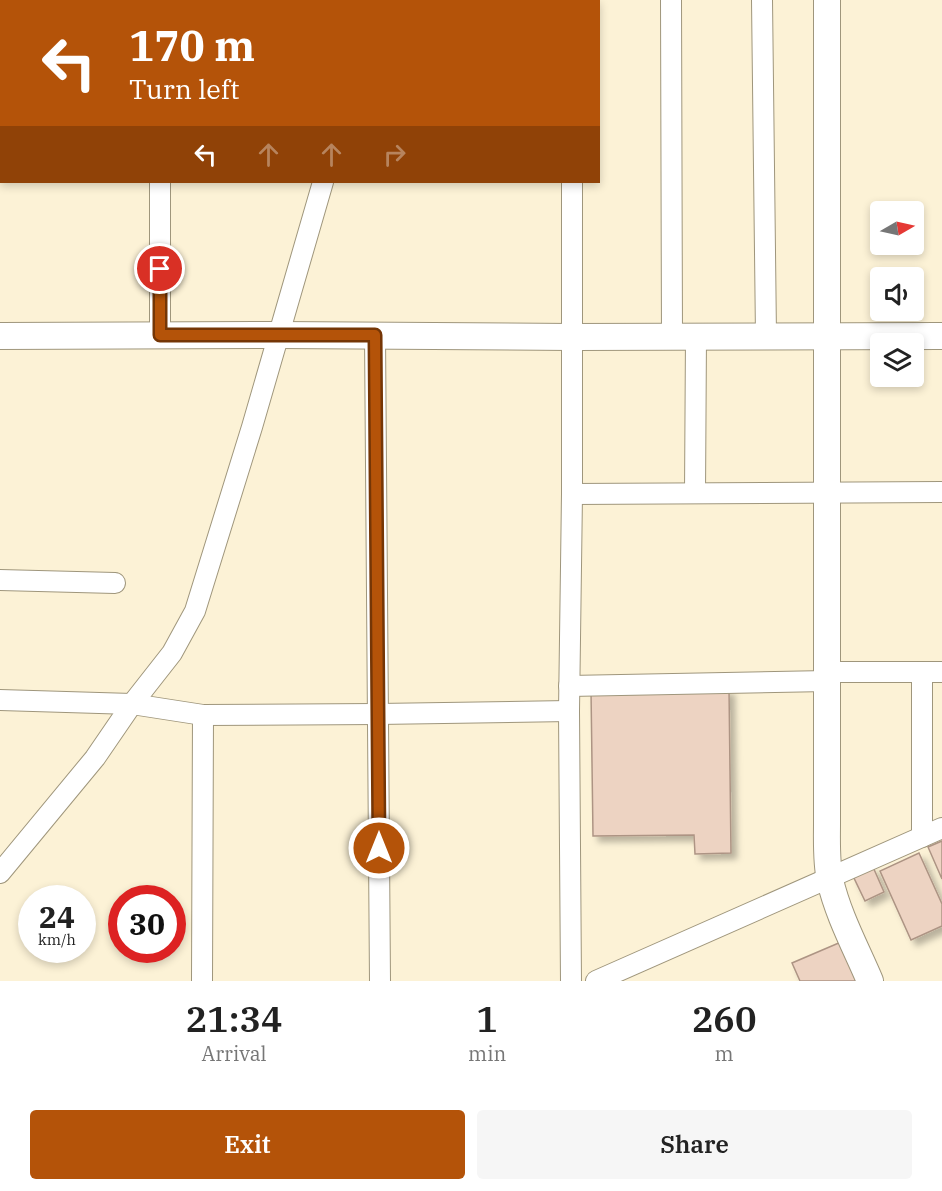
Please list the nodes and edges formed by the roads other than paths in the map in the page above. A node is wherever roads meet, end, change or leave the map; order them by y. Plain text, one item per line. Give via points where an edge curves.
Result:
1 (671, 0) edge
2 (762, 0) edge
3 (827, 0) edge
4 (160, 183) edge
5 (323, 183) edge
6 (572, 183) edge
7 (160, 335) junction
8 (279, 335) junction
9 (375, 335) junction
10 (0, 336) edge
11 (684, 336) junction
12 (766, 336) junction
13 (827, 336) junction
14 (942, 336) edge
15 (572, 337) junction
16 (827, 492) junction
17 (942, 492) edge
18 (695, 493) junction
19 (572, 494) junction
20 (0, 580) edge
21 (115, 583) dead end
22 (922, 672) junction
23 (942, 672) edge
24 (827, 676) junction
25 (569, 686) junction
26 (0, 700) edge
27 (132, 704) junction
28 (569, 711) junction
29 (378, 714) junction
30 (203, 715) junction
31 (942, 828) edge
32 (922, 837) junction
33 (0, 873) edge
34 (830, 878) junction
35 (202, 981) edge
36 (380, 981) edge
37 (571, 981) edge
38 (596, 981) edge
39 (870, 981) edge

1 - 11 street
2 - 12 street
3 - 13 street
4 - 7 street
5 - 8 street
6 - 15 street
7 - 8 street
7 - 10 street
8 - 9 street
8 - 27 street via 195,611 172,653
9 - 15 street
9 - 29 street
11 - 12 street
11 - 15 street
11 - 18 street
12 - 13 street
13 - 14 street
13 - 16 street
15 - 19 street
16 - 17 street
16 - 18 street
16 - 24 street
18 - 19 street
19 - 25 street
20 - 21 street
22 - 23 street
22 - 24 street
22 - 32 street
24 - 25 street
24 - 34 street
25 - 28 street
26 - 27 street
27 - 30 street
27 - 33 street via 95,758
28 - 29 street
28 - 37 street
29 - 30 street
29 - 36 street
30 - 35 street
31 - 32 street
32 - 34 street
34 - 38 street
34 - 39 street via 838,908

